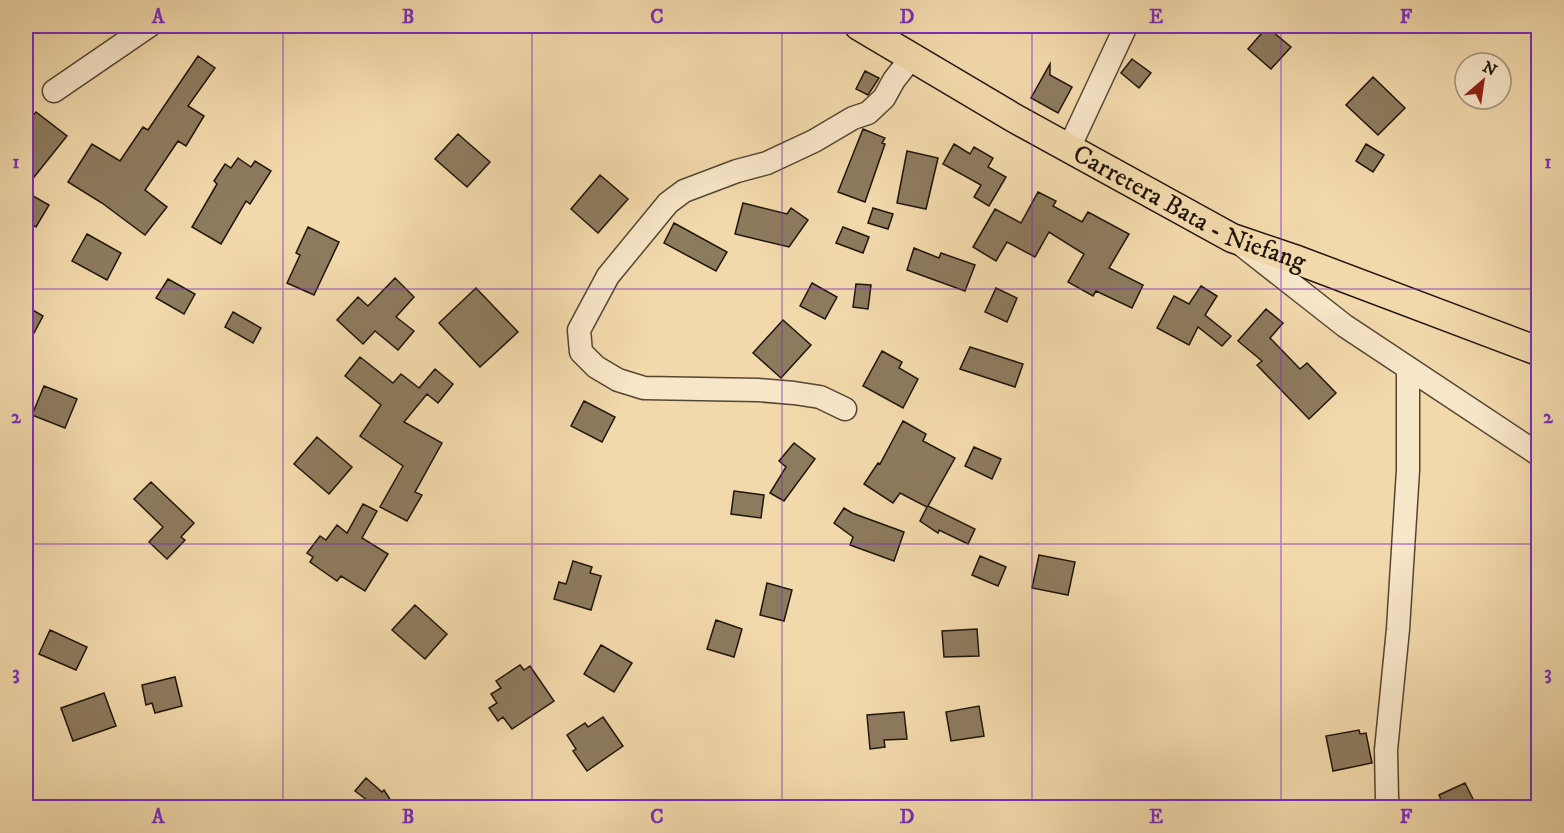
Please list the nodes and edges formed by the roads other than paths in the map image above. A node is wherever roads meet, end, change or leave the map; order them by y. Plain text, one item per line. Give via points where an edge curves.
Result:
1 (149, 26) edge
2 (859, 26) edge
3 (1126, 26) edge
4 (912, 57) junction
5 (54, 91) dead end
6 (1069, 148) junction
7 (1232, 238) junction
8 (1539, 351) edge
9 (1408, 368) junction
10 (845, 409) dead end
11 (1539, 454) edge
12 (1390, 807) edge

1 - 5 street
2 - 4 main road, Carretera Bata - Niefang
3 - 6 street
4 - 6 main road, Carretera Bata - Niefang
4 - 10 street via 884,98 868,113 767,164 684,190 668,203 608,276 579,330 581,351 596,367 618,380 644,388 794,393 820,397
6 - 7 main road, Carretera Bata - Niefang
7 - 8 main road, Carretera Bata - Niefang
7 - 9 street via 1345,326
9 - 11 street
9 - 12 street via 1408,481 1386,750

